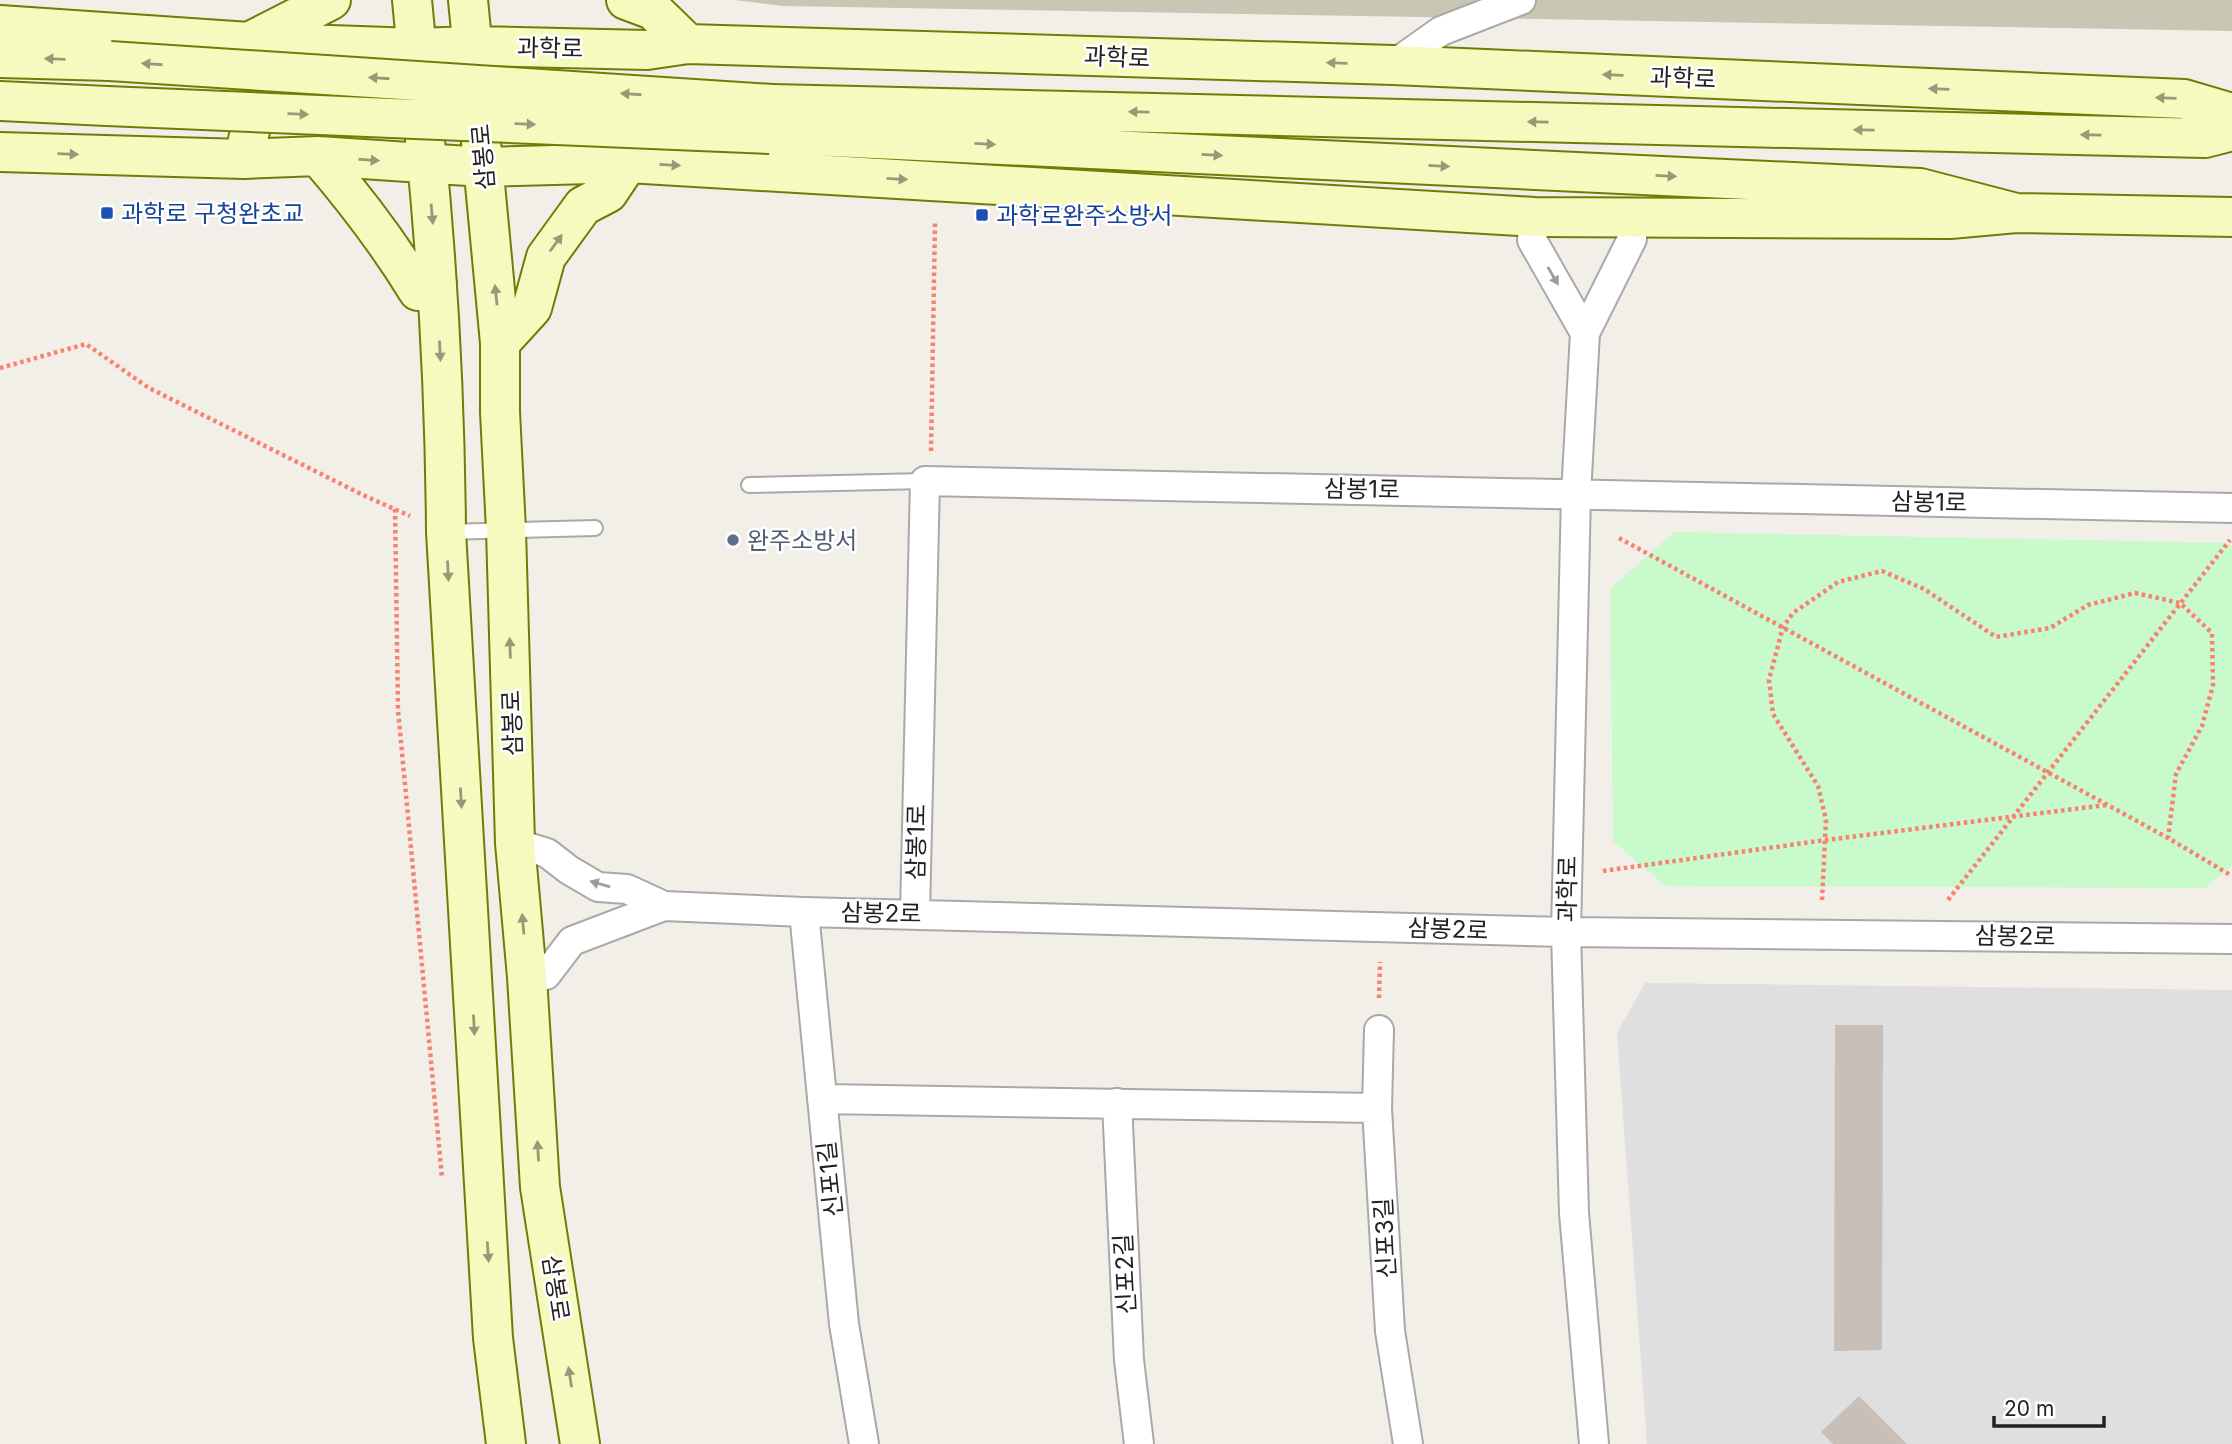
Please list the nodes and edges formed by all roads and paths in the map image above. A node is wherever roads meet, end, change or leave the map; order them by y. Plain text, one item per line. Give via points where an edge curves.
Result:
1 (331, 0) edge
2 (412, 0) edge
3 (468, 0) edge
4 (626, 0) edge
5 (1521, 0) edge
6 (0, 25) edge
7 (249, 42) junction
8 (688, 44) junction
9 (473, 46) junction
10 (416, 48) junction
11 (647, 50) junction
12 (0, 58) edge
13 (1393, 65) junction
14 (0, 101) edge
15 (2232, 113) edge
16 (771, 119) junction
17 (2232, 131) edge
18 (0, 152) edge
19 (318, 156) junction
20 (244, 159) junction
21 (428, 163) junction
22 (628, 163) junction
23 (483, 167) junction
24 (2016, 212) junction
25 (1534, 216) junction
26 (1632, 216) junction
27 (2232, 217) edge
28 (936, 223) dead end
29 (437, 283) junction
30 (1586, 333) junction
31 (500, 343) junction
32 (0, 368) edge
33 (928, 471) junction
34 (749, 485) dead end
35 (1576, 494) junction
36 (2232, 508) edge
37 (395, 509) junction
38 (595, 528) dead end
39 (506, 530) junction
40 (446, 532) junction
41 (2232, 537) edge
42 (1619, 538) dead end
43 (2180, 603) junction
44 (1783, 627) junction
45 (2048, 773) junction
46 (2106, 805) junction
47 (2012, 817) junction
48 (2168, 838) junction
49 (1826, 840) junction
50 (515, 843) junction
51 (1603, 871) dead end
52 (2232, 876) edge
53 (1822, 900) dead end
54 (1948, 900) dead end
55 (664, 906) junction
56 (804, 912) junction
57 (915, 914) junction
58 (1566, 932) junction
59 (2232, 939) edge
60 (527, 976) junction
61 (1379, 1030) dead end
62 (822, 1099) junction
63 (1117, 1103) junction
64 (1377, 1108) junction
65 (443, 1183) dead end
66 (506, 1444) edge
67 (580, 1444) edge
68 (864, 1444) edge
69 (1139, 1444) edge
70 (1408, 1444) edge
71 (1594, 1444) edge

1 - 7 street
2 - 10 street
3 - 9 street, 삼봉로
4 - 8 street via 653,10
5 - 13 street via 1441,31
6 - 7 street, 과학로
7 - 10 street, 과학로
7 - 20 street via 265,82
8 - 11 street, 과학로
13 -> 8 street, 과학로
9 - 10 street, 과학로
9 - 11 street, 과학로
9 - 23 street, 삼봉로
10 - 21 street
11 - 22 street via 595,65 566,96 573,136
16 -> 12 street, 과학로, bridge via 110,61
15 -> 13 street, 과학로 via 2184,99
14 -> 16 street, 과학로, bridge
17 -> 16 street, 과학로 via 2205,138
16 -> 24 street, 과학로 via 1920,188
18 -> 20 street, 과학로
19 - 20 street, 과학로
19 -> 21 street, 과학로
19 - 29 street via 391,247 418,291
21 - 23 street, 과학로
21 -> 29 street
22 - 23 street, 과학로
22 -> 25 street, 과학로
31 -> 22 street via 532,308 546,257 583,206 608,193
31 -> 23 street, 삼봉로
24 - 26 street, 과학로 via 1950,219
24 - 27 street, 과학로
25 - 26 street, 과학로
25 -> 30 street via 1532,240
26 - 30 street, 과학로 via 1632,239
28 - 33 path
29 -> 40 street
30 - 35 street, 과학로
31 - 39 street, 삼봉로
32 - 37 path via 86,344 149,388
33 - 34 lane
33 - 35 street, 삼봉1로
33 - 57 street, 삼봉1로
35 - 36 street, 삼봉1로
35 - 58 street, 과학로
37 - 40 path
37 - 65 path via 398,710
38 - 39 lane
39 - 40 lane
50 -> 39 street, 삼봉로
40 -> 66 street via 493,1338
41 - 43 path
42 - 44 path
43 - 44 path via 2135,593 2088,605 2050,628 1996,637 1924,589 1882,571 1838,582 1793,613
43 - 45 path
43 - 48 path via 2212,633 2213,685 2202,726 2176,774
44 - 45 path
44 - 49 path via 1769,680 1773,713 1818,786
45 - 46 path
45 - 47 path
46 - 47 path
46 - 48 path
47 - 49 path
47 - 54 path
48 - 52 path
49 - 51 path
49 - 53 path
55 -> 50 street, 삼봉2로 via 627,889 598,887 547,853
60 -> 50 street, 삼봉로
55 - 56 street, 삼봉2로
55 - 60 street, 삼봉2로 via 572,942 546,975
56 - 57 street, 삼봉2로
56 - 62 street, 신포1길
57 - 58 street, 삼봉2로
58 - 59 street, 삼봉2로
58 - 71 street, 과학로 via 1574,1213
67 -> 60 street, 삼봉로 via 540,1187
61 - 64 street, 신포3길
62 - 63 street
62 - 68 street, 신포1길 via 844,1324
63 - 64 street
63 - 69 street, 신포2길 via 1129,1360
64 - 70 street, 신포3길 via 1390,1331

